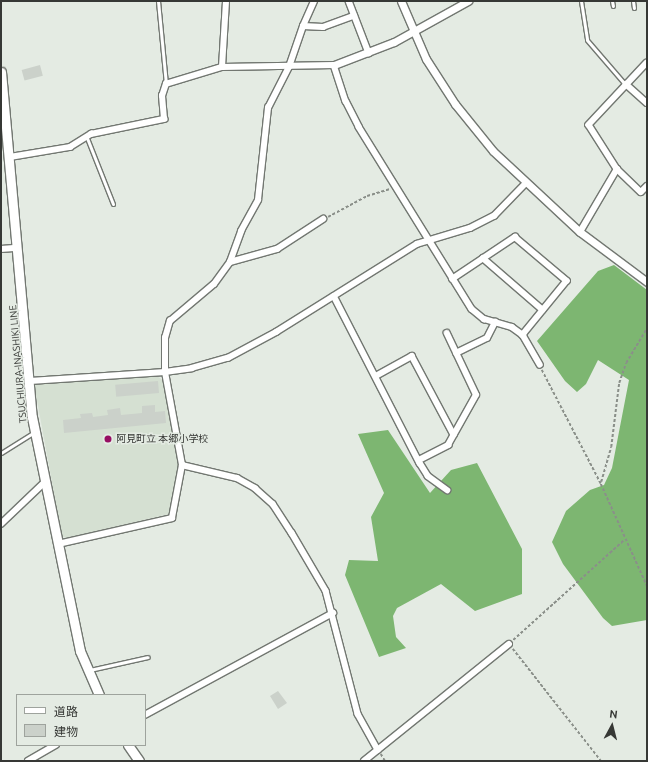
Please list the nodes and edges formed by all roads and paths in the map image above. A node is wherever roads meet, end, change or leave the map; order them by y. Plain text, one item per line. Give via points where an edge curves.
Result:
1 (158, 1) edge
2 (226, 1) edge
3 (314, 1) edge
4 (349, 1) edge
5 (401, 1) edge
6 (468, 1) edge
7 (581, 1) edge
8 (612, 1) edge
9 (633, 1) edge
10 (457, 3) edge
11 (613, 6) dead end
12 (634, 8) dead end
13 (354, 16) junction
14 (303, 26) junction
15 (413, 31) junction
16 (369, 53) junction
17 (647, 63) edge
18 (334, 65) junction
19 (222, 67) junction
20 (289, 67) junction
21 (1, 72) edge
22 (166, 84) junction
23 (626, 84) junction
24 (647, 103) edge
25 (87, 138) junction
26 (10, 157) junction
27 (618, 169) junction
28 (526, 183) junction
29 (398, 186) junction
30 (647, 186) edge
31 (113, 204) dead end
32 (323, 219) joint
33 (580, 232) junction
34 (429, 239) junction
35 (17, 248) junction
36 (1, 249) edge
37 (483, 258) junction
38 (230, 262) junction
39 (452, 279) junction
40 (647, 282) edge
41 (334, 296) junction
42 (543, 310) junction
43 (495, 322) junction
44 (647, 328) edge
45 (446, 334) dead end
46 (523, 335) junction
47 (456, 353) junction
48 (540, 364) joint
49 (165, 372) junction
50 (376, 376) junction
51 (30, 381) junction
52 (35, 431) junction
53 (454, 435) junction
54 (1, 453) edge
55 (419, 460) junction
56 (182, 465) junction
57 (46, 481) junction
58 (601, 484) junction
59 (447, 490) dead end
60 (1, 524) edge
61 (624, 540) junction
62 (58, 544) junction
63 (647, 586) edge
64 (333, 613) junction
65 (509, 644) junction
66 (148, 657) dead end
67 (88, 670) junction
68 (99, 694) edge
69 (146, 714) edge
70 (54, 746) edge
71 (129, 746) edge
72 (378, 750) junction
73 (28, 761) edge
74 (139, 761) edge
75 (364, 761) edge
76 (601, 761) edge

1 - 22 lane
2 - 19 street
3 - 14 street
4 - 13 street
5 - 15 street
6 - 10 street
7 - 23 lane via 587,40
8 - 11 lane
9 - 12 lane
10 - 15 street
13 - 14 street via 323,27
13 - 16 street
14 - 20 street
15 - 16 street
15 - 28 street via 426,59 455,104 493,151
16 - 18 street
17 - 23 street
18 - 20 street
18 - 29 street via 346,101 359,127
19 - 20 street
19 - 22 street
20 - 38 street via 268,108 258,200 241,231
21 - 26 main road, TSUCHIURA-INASHIKI LINE
22 - 25 street via 162,96 164,119 91,134
23 - 24 street
23 - 27 street via 589,124
25 - 26 street via 70,147
25 - 31 lane
26 - 35 main road, TSUCHIURA-INASHIKI LINE
27 - 30 street via 641,192
27 - 33 street
28 - 33 street
28 - 34 street via 494,216 470,228
29 - 32 path via 367,196
29 - 34 street
32 - 38 street via 277,250
33 - 40 street
34 - 39 street
34 - 41 street
35 - 36 street
35 - 51 main road, TSUCHIURA-INASHIKI LINE
37 - 39 street
37 - 42 street
37 - 42 street via 515,237 567,281
38 - 49 street via 214,284 170,321 165,338
39 - 43 street via 472,309 484,319
41 - 49 street via 228,358
41 - 50 street
42 - 46 street
43 - 46 street via 512,327
43 - 47 street via 487,338
44 - 58 path via 626,363 619,383 611,447
45 - 47 street
46 - 48 street
47 - 53 street via 476,395
48 - 58 path
49 - 51 street
49 - 56 street
50 - 53 street via 412,356
50 - 55 street
51 - 52 main road, TSUCHIURA-INASHIKI LINE
52 - 54 lane
52 - 57 main road, TSUCHIURA-INASHIKI LINE
53 - 55 street via 448,445
55 - 59 street via 428,476
56 - 62 street via 172,518
56 - 64 street via 237,478 255,488 273,504 308,558 326,592
57 - 60 street
57 - 62 main road, TSUCHIURA-INASHIKI LINE
58 - 61 path
61 - 63 path
61 - 65 path
62 - 67 main road, TSUCHIURA-INASHIKI LINE via 80,650
64 - 69 street
64 - 72 street via 357,709
65 - 72 street
65 - 76 path
66 - 67 lane
67 - 68 main road, TSUCHIURA-INASHIKI LINE
70 - 73 street
71 - 74 main road
72 - 75 street

